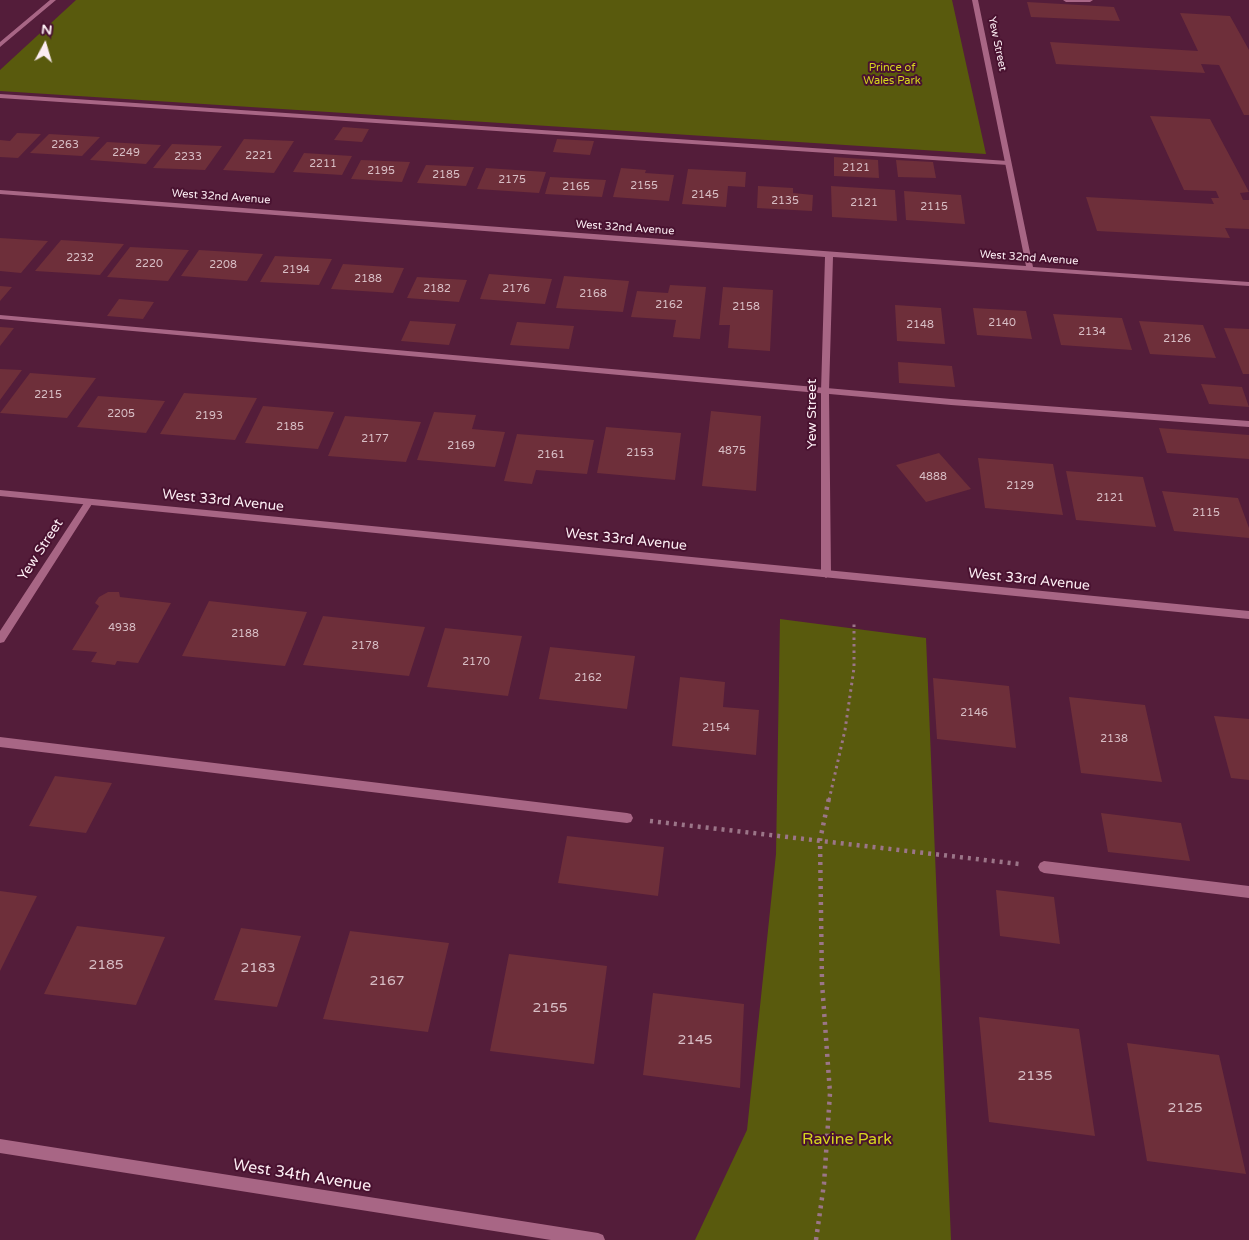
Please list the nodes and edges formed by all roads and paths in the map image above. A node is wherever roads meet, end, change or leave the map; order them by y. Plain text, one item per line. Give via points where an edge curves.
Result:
1 (53, 0) edge
2 (975, 0) edge
3 (1066, 0) edge
4 (1090, 0) edge
5 (0, 45) edge
6 (0, 96) edge
7 (1008, 163) junction
8 (0, 192) edge
9 (829, 255) junction
10 (1030, 269) junction
11 (1249, 284) edge
12 (0, 317) edge
13 (825, 390) junction
14 (1249, 424) edge
15 (0, 493) edge
16 (88, 502) junction
17 (826, 574) junction
18 (1249, 615) edge
19 (854, 621) dead end
20 (0, 639) edge
21 (0, 742) edge
22 (627, 818) joint
23 (820, 840) junction
24 (1044, 867) joint
25 (1249, 892) edge
26 (0, 1146) edge
27 (598, 1240) edge
28 (816, 1240) edge

1 - 5 street
2 - 7 street, Yew Street
3 - 4 street
6 - 7 street
7 - 10 street, Yew Street
8 - 9 street, West 32nd Avenue
9 - 10 street, West 32nd Avenue
9 - 13 street, Yew Street
10 - 11 street, West 32nd Avenue
12 - 13 street
13 - 14 street
13 - 17 street, Yew Street
15 - 16 street, West 33rd Avenue
16 - 17 street, West 33rd Avenue
16 - 20 street, Yew Street
17 - 18 street, West 33rd Avenue
19 - 23 path via 854,668 846,721
21 - 22 street
22 - 23 path
23 - 24 path
23 - 28 path via 822,983 830,1093 824,1184
24 - 25 street
26 - 27 street, West 34th Avenue

